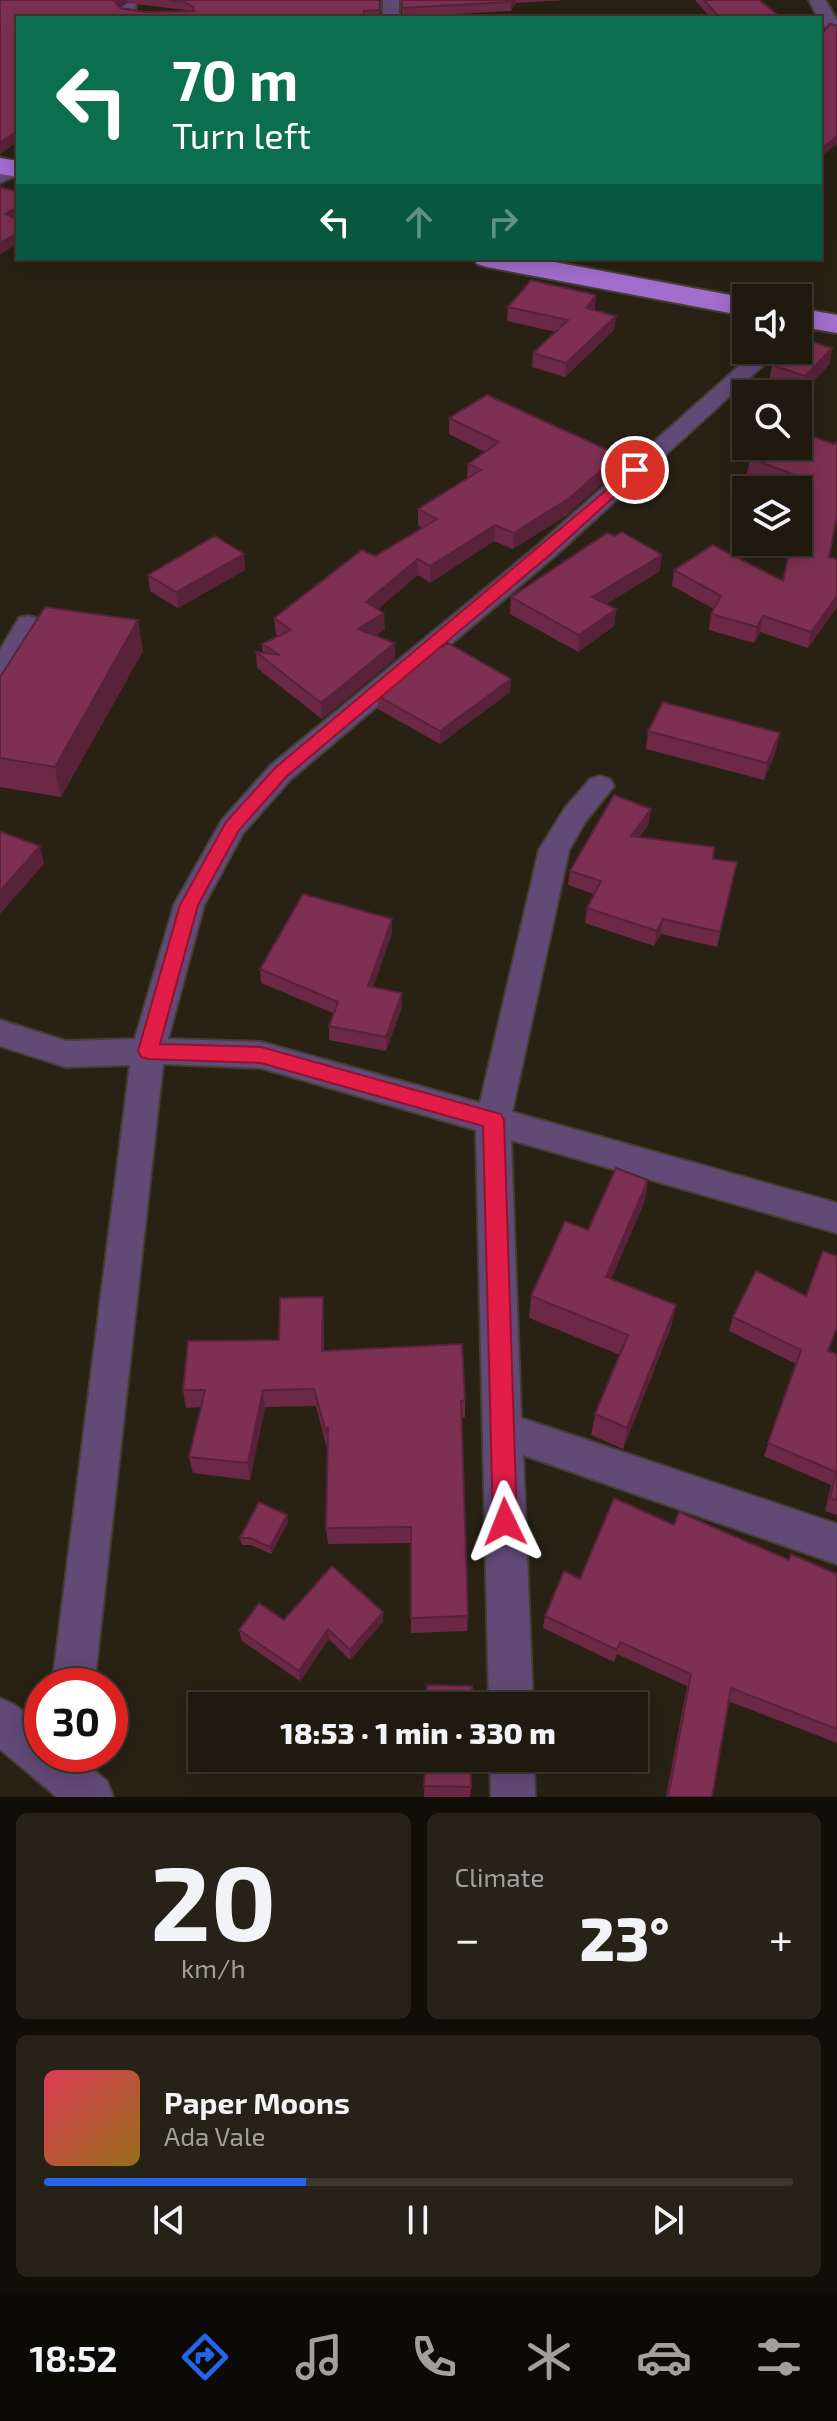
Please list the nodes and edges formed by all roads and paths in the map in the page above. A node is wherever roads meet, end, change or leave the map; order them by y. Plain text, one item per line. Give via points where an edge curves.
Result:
1 (817, 0) edge
2 (837, 29) edge
3 (498, 260) edge
4 (732, 304) edge
5 (812, 321) edge
6 (837, 324) edge
7 (753, 364) edge
8 (28, 624) dead end
9 (0, 673) edge
10 (600, 786) dead end
11 (0, 1033) edge
12 (148, 1051) junction
13 (493, 1120) junction
14 (837, 1218) edge
15 (502, 1430) junction
16 (837, 1544) edge
17 (75, 1668) edge
18 (511, 1692) edge
19 (0, 1720) edge
20 (512, 1772) edge
21 (73, 1775) edge
22 (513, 1797) edge

1 - 2 street
3 - 4 main road
5 - 6 main road
7 - 12 street via 546,551 281,772 232,827 189,905
8 - 9 street
10 - 13 street via 554,850
11 - 12 street via 66,1054
12 - 13 street via 261,1055
12 - 17 street
13 - 14 street
13 - 15 street
15 - 16 street
15 - 18 street
19 - 21 street
20 - 22 street

